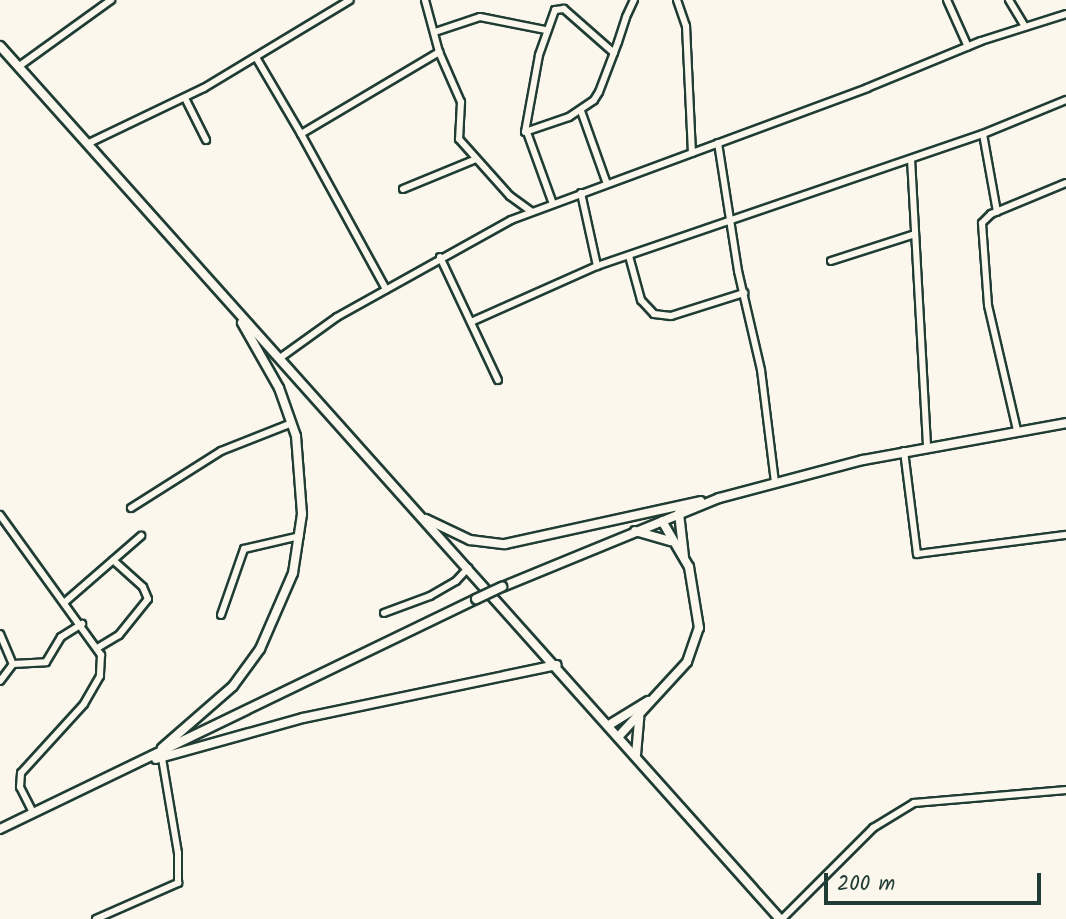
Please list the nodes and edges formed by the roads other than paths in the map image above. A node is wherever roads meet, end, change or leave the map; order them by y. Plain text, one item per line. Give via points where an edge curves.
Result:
1 (111, 0) edge
2 (350, 0) edge
3 (425, 0) edge
4 (634, 0) edge
5 (677, 0) edge
6 (947, 0) edge
7 (1009, 0) edge
8 (1066, 14) edge
9 (1025, 27) junction
10 (545, 30) junction
11 (435, 32) junction
12 (0, 46) edge
13 (968, 47) junction
14 (439, 52) junction
15 (614, 52) junction
16 (257, 59) junction
17 (18, 67) junction
18 (185, 98) junction
19 (1066, 100) edge
20 (581, 111) junction
21 (301, 134) junction
22 (983, 134) junction
23 (528, 135) junction
24 (206, 140) dead end
25 (718, 143) junction
26 (87, 144) junction
27 (692, 153) junction
28 (476, 159) junction
29 (911, 159) junction
30 (1066, 183) edge
31 (607, 184) junction
32 (403, 189) dead end
33 (581, 193) junction
34 (553, 204) junction
35 (531, 211) junction
36 (997, 212) junction
37 (730, 223) junction
38 (915, 234) junction
39 (629, 256) junction
40 (440, 257) junction
41 (831, 261) dead end
42 (597, 266) junction
43 (386, 289) junction
44 (744, 293) junction
45 (237, 312) junction
46 (471, 322) junction
47 (280, 358) junction
48 (498, 380) dead end
49 (292, 423) junction
50 (1066, 423) edge
51 (1017, 430) junction
52 (927, 446) junction
53 (904, 451) junction
54 (775, 483) junction
55 (719, 498) junction
56 (131, 508) dead end
57 (418, 513) junction
58 (679, 513) junction
59 (0, 515) edge
60 (662, 521) junction
61 (635, 531) junction
62 (141, 536) dead end
63 (300, 536) junction
64 (1066, 536) edge
65 (671, 541) junction
66 (684, 557) junction
67 (113, 560) junction
68 (468, 568) junction
69 (65, 602) junction
70 (384, 613) dead end
71 (221, 615) dead end
72 (82, 624) junction
73 (0, 634) edge
74 (99, 647) junction
75 (13, 664) junction
76 (557, 666) junction
77 (0, 681) edge
78 (651, 699) junction
79 (640, 713) junction
80 (609, 725) junction
81 (619, 736) junction
82 (636, 755) junction
83 (162, 758) junction
84 (146, 761) junction
85 (1066, 790) edge
86 (33, 813) junction
87 (0, 828) edge
88 (96, 919) edge
89 (781, 919) edge

1 - 17 street
2 - 16 street
3 - 11 street
4 - 15 street
5 - 27 street via 686,26
6 - 13 street
7 - 9 street
8 - 9 street
9 - 13 street
10 - 11 street via 480,17
10 - 15 street via 555,10 564,9
10 - 23 street via 524,126
11 - 14 street
12 - 17 main road
13 - 25 street
14 - 21 street
14 - 28 street via 461,102 459,139
15 - 20 street via 599,92
16 - 18 street
16 - 21 street
17 - 26 main road
18 - 24 street
18 - 26 street
19 - 22 street
20 - 23 street
20 - 31 street
21 - 43 street
22 - 29 street
22 - 36 street
23 - 34 street
25 - 27 street
25 - 37 street
26 - 45 main road
27 - 31 street
28 - 32 street
28 - 35 street
29 - 37 street
29 - 38 street
30 - 36 street
31 - 33 street
33 - 34 street
33 - 42 street
34 - 35 street
35 - 40 street
36 - 51 street via 982,223 988,305
37 - 39 street
37 - 44 street
38 - 41 street
38 - 52 street
39 - 42 street
39 - 44 street via 641,300 654,314 671,316
40 - 43 street
40 - 46 street
42 - 46 street
43 - 47 street via 304,338
44 - 54 street via 761,370
45 - 47 main road
45 - 49 main road via 279,388
46 - 48 street
47 - 57 main road
49 - 56 street via 221,451
49 - 63 main road via 301,463
50 - 51 main road
51 - 52 main road
52 - 53 main road
53 - 54 main road
53 - 64 street via 917,554
54 - 55 main road
55 - 57 main road via 505,544 470,540
55 - 58 main road
57 - 68 main road
58 - 60 main road
58 - 66 main road
59 - 69 street
60 - 61 main road
60 - 65 main road
61 - 65 main road
61 - 84 main road, bridge via 476,599
62 - 67 street
63 - 71 street via 244,549
63 - 84 main road via 284,602 261,649 233,686
65 - 66 main road
66 - 78 main road via 695,588 699,628 687,662
67 - 69 street
67 - 74 street via 143,587 148,599 119,635
68 - 70 street via 439,591
68 - 76 main road
69 - 72 street
72 - 74 street
72 - 75 street via 61,638 46,662
73 - 75 street
74 - 86 street via 100,676 91,694 21,774 20,787
75 - 77 street
76 - 80 main road
76 - 83 main road via 315,715
78 - 79 main road
78 - 80 main road
79 - 81 main road
79 - 82 main road
80 - 81 main road
81 - 82 main road
82 - 89 main road
83 - 84 main road
83 - 88 street via 178,853 178,883
84 - 86 main road
85 - 89 street via 914,803 873,828
86 - 87 main road

